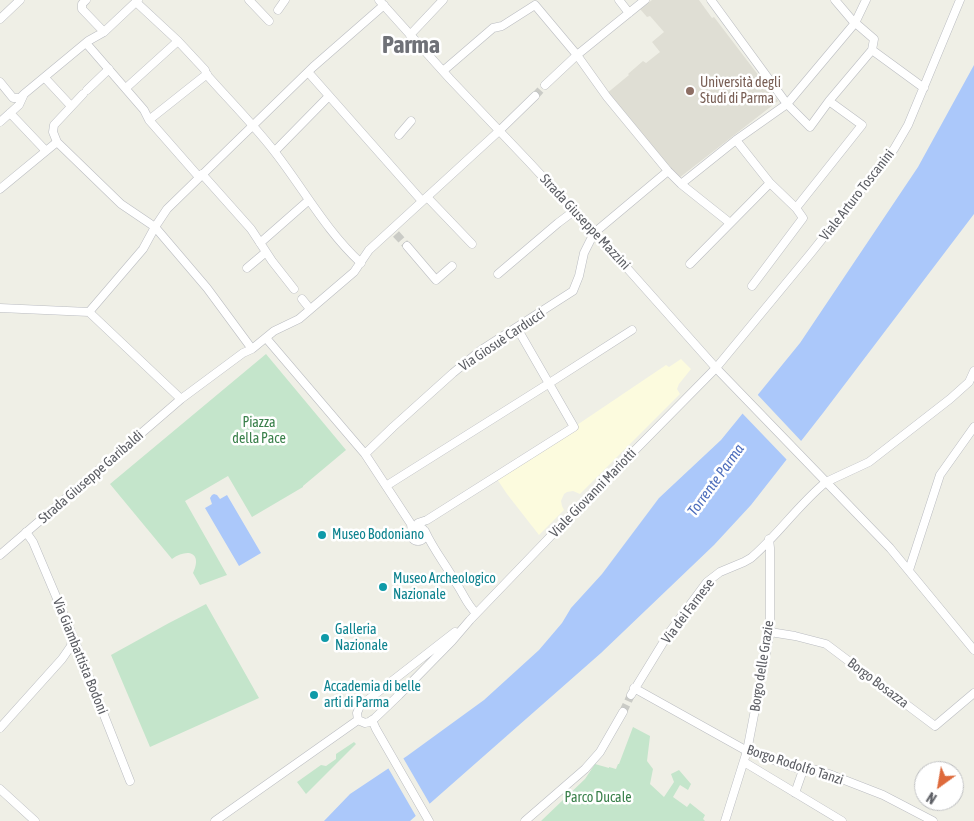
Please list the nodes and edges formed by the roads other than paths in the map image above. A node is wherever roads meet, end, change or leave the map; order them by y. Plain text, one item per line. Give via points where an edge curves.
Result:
1 (20, 0) edge
2 (86, 0) edge
3 (250, 0) edge
4 (285, 0) edge
5 (443, 0) edge
6 (619, 0) edge
7 (645, 0) edge
8 (711, 0) edge
9 (834, 0) edge
10 (866, 0) edge
11 (960, 0) edge
12 (137, 1) edge
13 (382, 3) edge
14 (278, 10) dead end
15 (629, 13) junction
16 (0, 19) edge
17 (269, 21) dead end
18 (856, 23) junction
19 (104, 32) junction
20 (410, 35) junction
21 (178, 41) junction
22 (86, 43) junction
23 (872, 50) junction
24 (576, 55) junction
25 (109, 69) junction
26 (443, 71) junction
27 (308, 72) junction
28 (207, 74) junction
29 (45, 78) junction
30 (0, 82) edge
31 (545, 86) tunnel mouth
32 (126, 88) junction
33 (924, 88) junction
34 (24, 94) junction
35 (329, 96) junction
36 (535, 96) tunnel mouth
37 (829, 101) junction
38 (787, 104) junction
39 (71, 106) junction
40 (10, 113) junction
41 (149, 120) junction
42 (412, 121) dead end
43 (0, 122) edge
44 (254, 126) junction
45 (499, 131) junction
46 (399, 135) dead end
47 (736, 140) junction
48 (57, 142) junction
49 (46, 151) junction
50 (274, 151) junction
51 (668, 171) junction
52 (201, 176) junction
53 (770, 183) junction
54 (681, 184) junction
55 (0, 189) edge
56 (425, 199) junction
57 (309, 200) junction
58 (796, 208) junction
59 (574, 211) junction
60 (730, 223) junction
61 (155, 227) junction
62 (594, 233) junction
63 (260, 242) junction
64 (472, 244) dead end
65 (407, 246) tunnel mouth
66 (266, 252) junction
67 (360, 263) junction
68 (690, 264) dead end
69 (452, 266) dead end
70 (247, 268) dead end
71 (498, 274) dead end
72 (752, 286) dead end
73 (294, 289) dead end
74 (302, 299) dead end
75 (0, 308) edge
76 (310, 309) junction
77 (89, 312) junction
78 (517, 328) junction
79 (630, 331) dead end
80 (266, 338) junction
81 (252, 349) junction
82 (716, 368) junction
83 (974, 371) edge
84 (548, 384) junction
85 (972, 384) edge
86 (181, 399) junction
87 (974, 427) edge
88 (365, 454) junction
89 (826, 482) junction
90 (386, 486) junction
91 (427, 520) junction
92 (413, 530) junction
93 (424, 530) junction
94 (26, 532) junction
95 (769, 539) junction
96 (420, 540) junction
97 (432, 545) junction
98 (0, 555) edge
99 (909, 570) junction
100 (476, 613) junction
101 (470, 620) junction
102 (770, 632) junction
103 (72, 634) junction
104 (974, 650) edge
105 (632, 692) joint
106 (974, 693) edge
107 (368, 700) junction
108 (623, 712) tunnel mouth
109 (375, 718) junction
110 (358, 720) junction
111 (0, 728) edge
112 (747, 750) junction
113 (744, 762) junction
114 (802, 768) junction
115 (130, 781) dead end
116 (0, 789) edge
117 (795, 792) junction
118 (35, 821) edge
119 (215, 821) edge
120 (429, 821) edge
121 (525, 821) edge
122 (725, 821) edge
123 (842, 821) edge
124 (933, 821) edge

1 - 16 street
2 - 19 street via 82,9
3 - 17 street
4 - 14 street
5 - 20 street
6 - 15 street
7 - 15 street
8 - 38 street
9 - 18 street
10 - 18 street
11 - 33 street, Viale Arturo Toscanini
12 - 19 street
12 - 21 street
13 - 20 street, Strada Giuseppe Mazzini
13 - 27 street
15 - 24 street
18 - 23 street via 874,39
18 - 38 street
19 - 22 street
20 - 26 street, Strada Giuseppe Mazzini
21 - 28 street
21 - 32 street
22 - 25 street
22 - 29 street
23 - 33 street
23 - 37 street
24 - 26 street via 535,5 502,26 493,28
24 - 31 street
24 - 51 street
25 - 32 street
25 - 39 street
26 - 45 street, Strada Giuseppe Mazzini
27 - 35 street
27 - 44 street
28 - 41 street
28 - 44 street
29 - 34 street
29 - 39 street
30 - 34 street via 13,98
32 - 41 street
33 - 82 street, Viale Arturo Toscanini via 894,149
34 - 40 street
35 - 50 street
35 - 56 street
36 - 45 street, Strada Giuseppe Garibaldi
37 - 38 street via 810,127
37 - 58 street via 862,124
38 - 47 street
39 - 48 street via 53,127
40 - 43 street
40 - 49 street
41 - 52 street
42 - 46 street
44 - 50 street
44 - 52 street
45 - 56 street, Strada Giuseppe Garibaldi
45 - 59 street, Strada Giuseppe Mazzini
47 - 53 street
47 - 54 street
48 - 49 street
48 - 61 street via 121,204
49 - 55 street
50 - 57 street
51 - 54 street
51 - 62 street
52 - 61 street via 167,209
52 - 63 street
53 - 58 street
53 - 60 street
54 - 60 street
56 - 64 street
56 - 67 street, Strada Giuseppe Garibaldi via 394,231 366,253
57 - 63 street
57 - 67 street
58 - 72 street via 803,218
59 - 62 street, Strada Giuseppe Mazzini
59 - 71 street
60 - 68 street
61 - 77 street via 143,249
61 - 81 street via 207,288
62 - 78 street, Via Giosuè Carducci via 584,253 573,291
62 - 82 street, Strada Giuseppe Mazzini
63 - 66 street
65 - 69 street via 436,280
66 - 70 street
66 - 73 street
67 - 76 street, Strada Giuseppe Garibaldi via 354,272
74 - 76 street
75 - 77 street
76 - 80 street, Strada Giuseppe Garibaldi
77 - 86 street
78 - 84 street
78 - 88 street, Via Giosuè Carducci via 481,350 453,373
79 - 84 street
80 - 81 street, Strada Giuseppe Garibaldi
80 - 88 street
81 - 86 street, Strada Giuseppe Garibaldi
82 - 89 street, Strada Giuseppe Mazzini
82 - 100 street, Viale Giovanni Mariotti
83 - 85 street
84 - 90 street
84 - 91 street via 574,426
85 - 89 street, Via dei Farnese via 869,462
86 - 94 street, Strada Giuseppe Garibaldi
87 - 99 street via 940,475
88 - 90 street
89 - 95 street, Via dei Farnese
89 - 99 street, Strada Giuseppe Mazzini
90 - 92 street
91 - 92 street via 419,522
91 - 93 street
92 - 93 street via 419,527
92 - 96 street via 413,538
93 - 96 street via 425,536
93 - 97 street
94 - 98 street, Strada Giuseppe Garibaldi
94 - 103 street, Via Giambattista Bodoni
95 - 102 street, Borgo delle Grazie
95 - 105 street, Via dei Farnese via 748,560 720,572 707,582 669,633
96 - 97 street
97 - 100 street
99 - 104 street, Strada Giuseppe Mazzini
100 - 101 street, Viale Giovanni Mariotti
101 - 107 street, Viale Giovanni Mariotti
101 - 109 street, Viale Giovanni Mariotti
102 - 106 street, Borgo Bosazza via 826,644 935,726
102 - 112 street, Borgo delle Grazie
103 - 111 street via 68,651
103 - 115 street, Via Giambattista Bodoni
105 - 112 street, Borgo Rodolfo Tanzi
107 - 109 street via 377,705 379,711
107 - 110 street via 358,709
108 - 121 street via 600,752 585,769
109 - 110 street via 365,723
109 - 120 street via 377,731
110 - 119 street
112 - 113 street, Borgo delle Grazie
112 - 114 street, Borgo Rodolfo Tanzi
113 - 117 street
113 - 122 street, Borgo delle Grazie
114 - 117 street
114 - 124 street, Borgo Rodolfo Tanzi via 816,770 883,796
116 - 118 street
117 - 123 street

